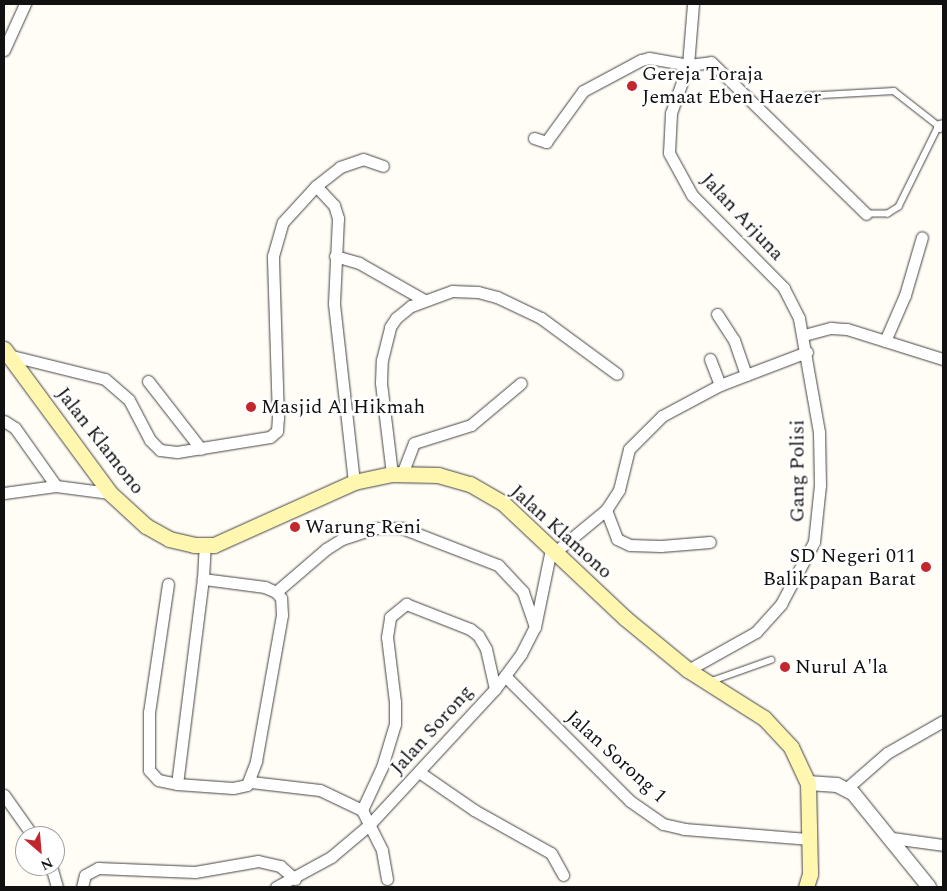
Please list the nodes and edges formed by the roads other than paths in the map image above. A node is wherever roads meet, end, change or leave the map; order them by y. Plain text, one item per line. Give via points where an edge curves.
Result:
1 (25, 4) edge
2 (693, 4) edge
3 (4, 50) edge
4 (688, 65) junction
5 (804, 96) dead end
6 (941, 125) edge
7 (534, 138) dead end
8 (383, 166) dead end
9 (316, 186) junction
10 (866, 214) joint
11 (922, 237) dead end
12 (335, 256) junction
13 (424, 300) junction
14 (717, 314) dead end
15 (804, 335) junction
16 (885, 341) junction
17 (6, 352) edge
18 (807, 352) junction
19 (710, 359) dead end
20 (943, 359) edge
21 (618, 374) dead end
22 (746, 375) junction
23 (148, 381) dead end
24 (521, 383) dead end
25 (720, 385) junction
26 (4, 421) edge
27 (201, 449) junction
28 (397, 474) junction
29 (354, 482) junction
30 (56, 486) junction
31 (4, 493) edge
32 (110, 493) junction
33 (606, 510) junction
34 (710, 542) dead end
35 (205, 546) junction
36 (553, 551) junction
37 (204, 579) junction
38 (168, 584) dead end
39 (276, 592) junction
40 (536, 626) junction
41 (771, 660) dead end
42 (688, 670) junction
43 (505, 676) junction
44 (707, 683) junction
45 (495, 689) junction
46 (943, 721) edge
47 (419, 772) junction
48 (251, 782) junction
49 (808, 783) junction
50 (177, 784) junction
51 (847, 788) junction
52 (4, 794) edge
53 (362, 810) junction
54 (369, 825) junction
55 (26, 826) edge
56 (892, 838) junction
57 (808, 839) junction
58 (943, 845) edge
59 (563, 875) dead end
60 (387, 878) dead end
61 (296, 879) junction
62 (82, 887) edge
63 (276, 887) edge
64 (806, 887) edge
65 (929, 887) edge

1 - 3 street
2 - 4 street, Jalan Arjuna
4 - 7 street via 649,58 641,60 584,91 546,142
4 - 10 street via 714,63
4 - 15 street, Jalan Arjuna via 671,113 668,143 673,163 702,208 784,288
5 - 6 lane via 894,91
6 - 10 lane via 899,207 888,214
8 - 9 street via 357,160 340,167
9 - 12 street via 337,214
9 - 27 street via 283,222 273,256 277,431 270,437
11 - 16 street via 905,295
12 - 13 street via 359,262
12 - 29 street via 334,304
13 - 21 street via 466,291 497,297 541,318
13 - 28 street via 396,318 385,344 381,383
14 - 22 street via 734,340
15 - 16 street via 839,328
15 - 18 street, Gang Polisi
16 - 20 street
17 - 27 street via 105,379 129,400 150,440 160,450
17 - 32 main road, Jalan Klamono
18 - 22 street
18 - 42 street, Gang Polisi via 819,432 819,516 812,548 769,620 756,632
19 - 25 street
22 - 25 street
23 - 27 street
24 - 28 street via 471,425 414,443
25 - 33 street via 662,416 633,442 622,465 619,490
26 - 30 street via 15,428
28 - 29 main road, Jalan Klamono
28 - 36 main road, Jalan Klamono via 438,474 470,484 503,504
29 - 35 main road, Jalan Klamono via 253,530
30 - 31 street
30 - 32 street
32 - 35 main road, Jalan Klamono via 157,532 181,542
33 - 34 street via 617,539 630,545
33 - 36 street
35 - 37 street
36 - 40 street, Jalan Sorong
36 - 42 main road, Jalan Klamono via 625,618
37 - 39 street
37 - 50 street
38 - 50 street via 149,712 147,754 152,776
39 - 40 street via 326,549 342,540 376,528 402,528 498,565 523,592
39 - 48 street via 281,598 282,615
40 - 43 street, Jalan Sorong
41 - 44 lane
42 - 44 main road, Jalan Klamono
43 - 45 street, Jalan Sorong
43 - 57 street, Jalan Sorong 1 via 630,801 663,824 696,830
44 - 49 main road, Jalan Klamono via 771,724 794,752
45 - 47 street, Jalan Sorong
45 - 53 street via 486,649 478,635 458,623 406,604 396,609 388,624 387,637 395,702 394,724 382,767
46 - 51 street via 887,753
47 - 54 street, Jalan Sorong
47 - 59 street via 474,810 551,853
48 - 50 street via 233,788
48 - 53 street via 320,790
49 - 51 street
49 - 57 main road, Jalan Klamono
51 - 56 street via 860,798
52 - 55 street
53 - 54 street
54 - 60 street via 382,850
54 - 61 street, Jalan Sorong via 331,857
56 - 58 street
56 - 65 street
57 - 64 main road, Jalan Klamono via 810,874
61 - 62 street via 280,866 258,861 203,871 98,868 85,875
61 - 63 street, Jalan Sorong

